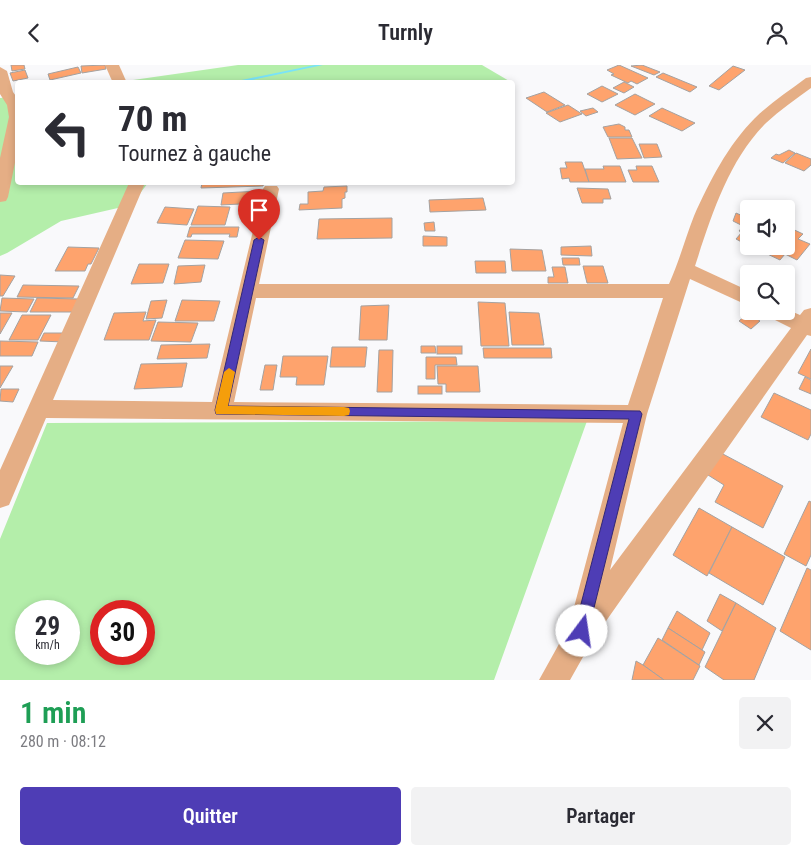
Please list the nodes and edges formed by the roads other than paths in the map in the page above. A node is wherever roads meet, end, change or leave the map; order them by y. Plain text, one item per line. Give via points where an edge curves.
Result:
1 (112, 65) edge
2 (0, 71) edge
3 (119, 80) edge
4 (811, 81) edge
5 (15, 111) edge
6 (15, 122) edge
7 (136, 185) edge
8 (270, 189) dead end
9 (0, 197) edge
10 (685, 269) junction
11 (248, 291) junction
12 (675, 291) junction
13 (740, 295) edge
14 (795, 318) edge
15 (808, 323) edge
16 (39, 409) junction
17 (221, 410) junction
18 (636, 414) junction
19 (0, 497) edge
20 (582, 631) junction
21 (554, 680) edge

1 - 3 street
2 - 5 street
4 - 10 street via 777,106 744,140 703,216
6 - 9 street
7 - 16 street
8 - 11 street
10 - 12 street
10 - 13 street
11 - 12 street
11 - 17 street
12 - 18 street
14 - 15 street
15 - 20 street
16 - 17 street
16 - 19 street
17 - 18 street
18 - 20 street
20 - 21 street

